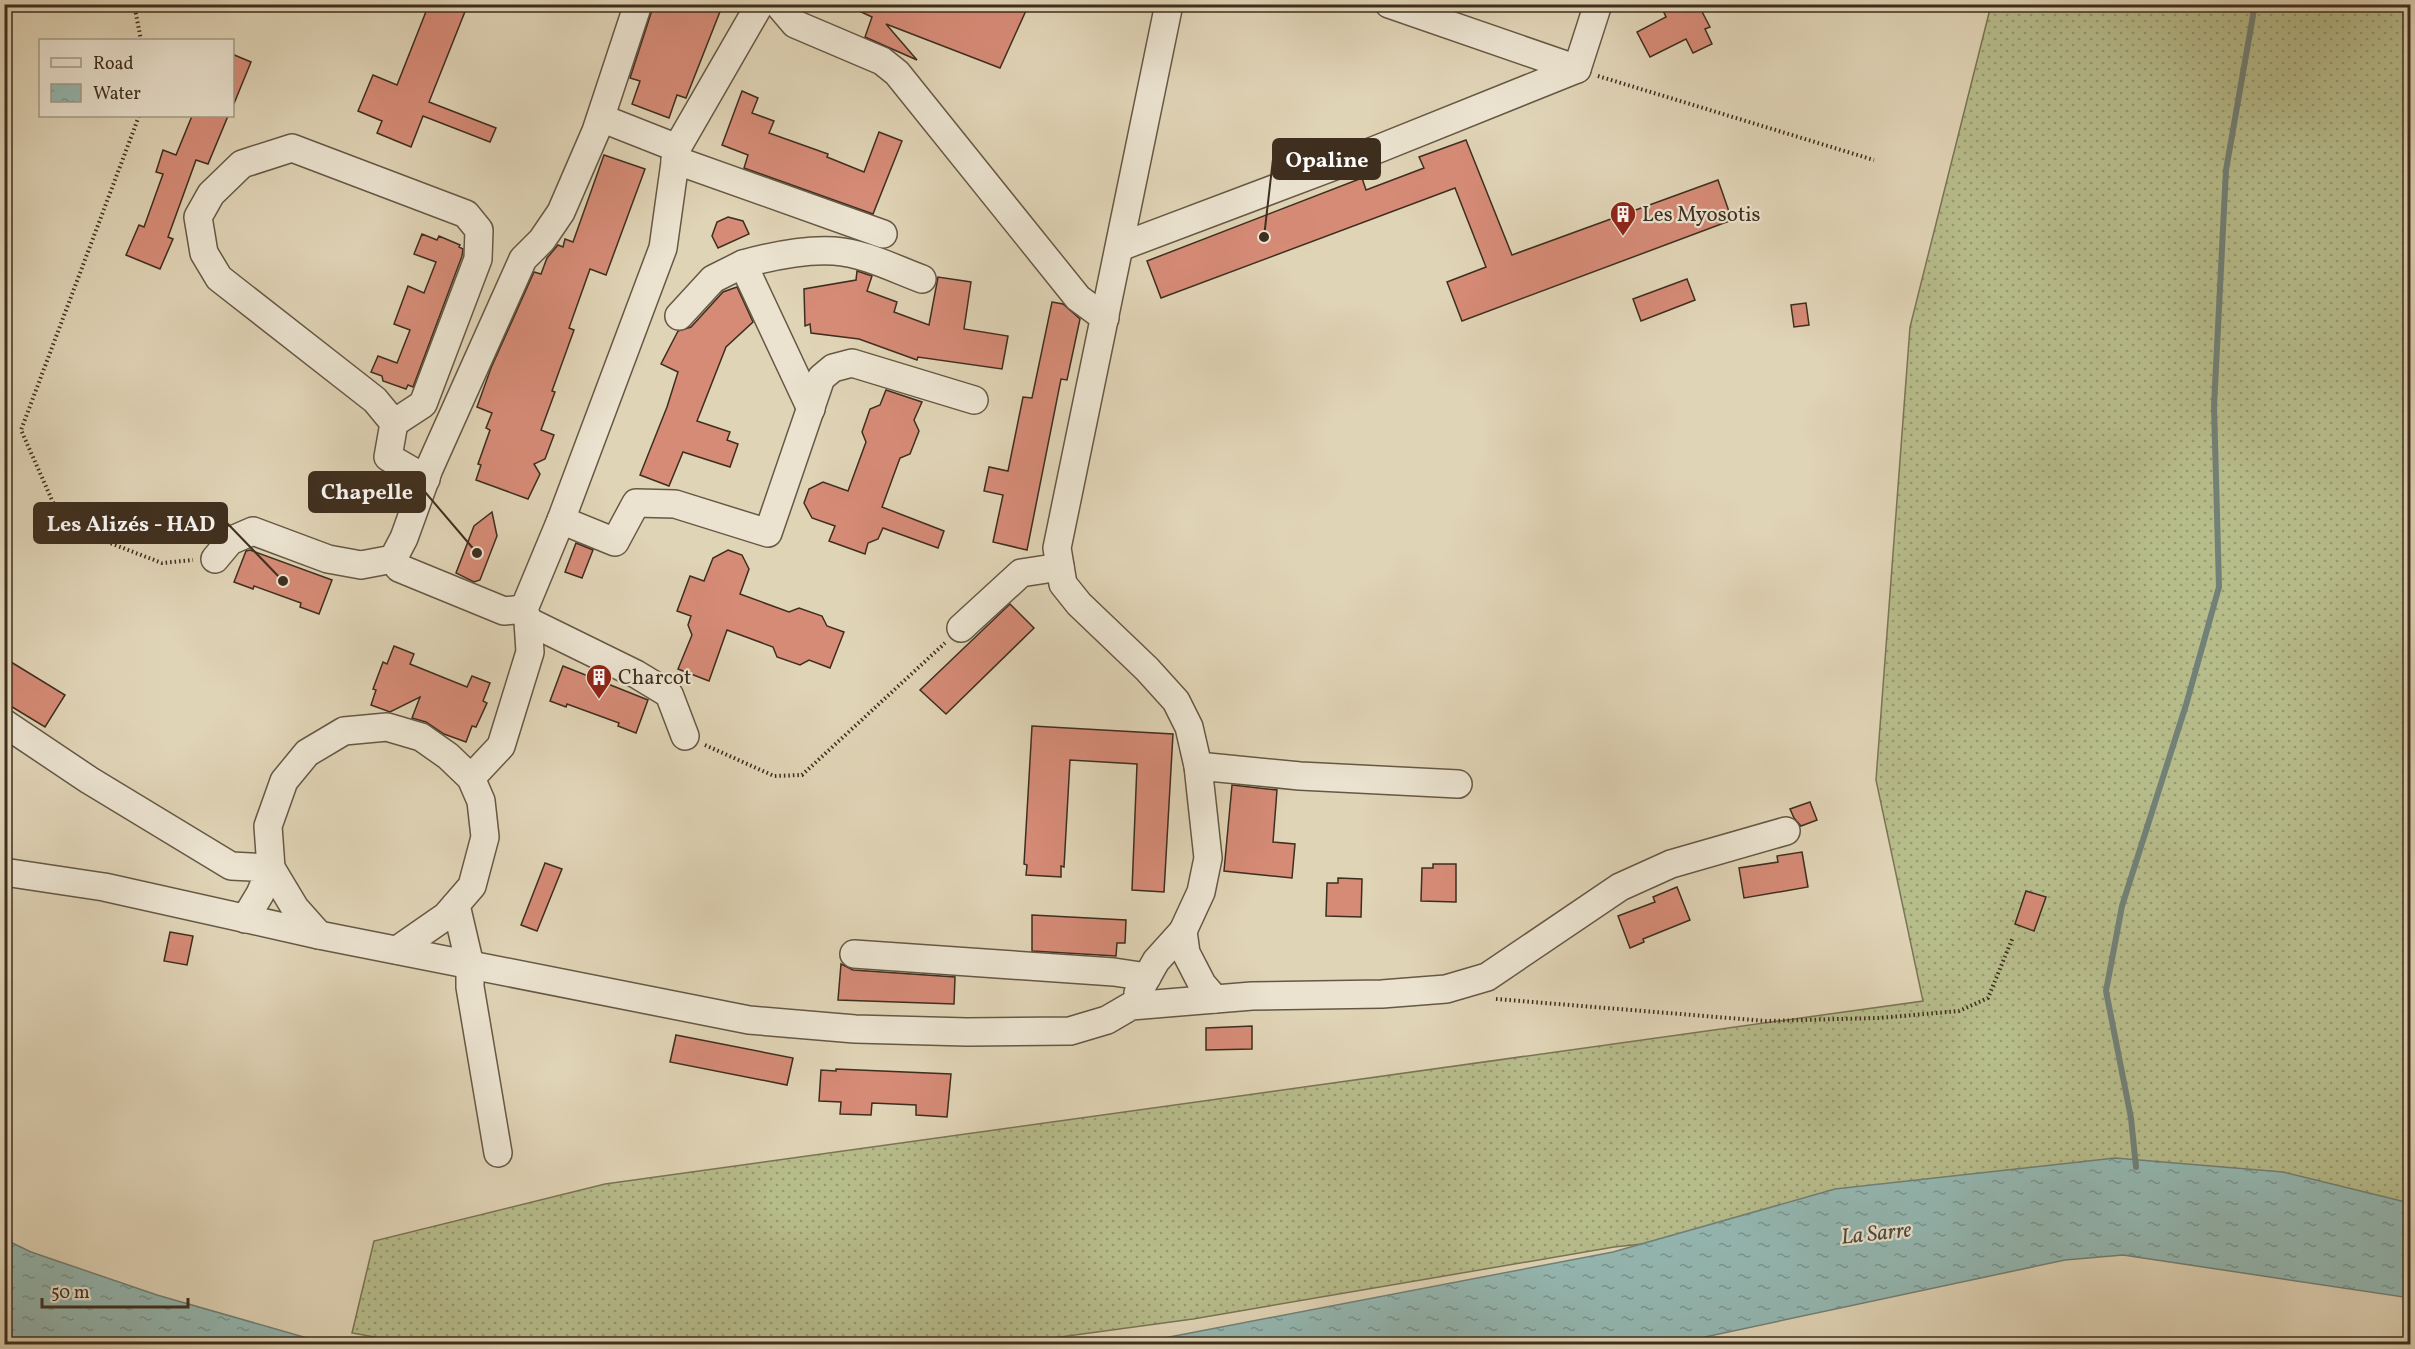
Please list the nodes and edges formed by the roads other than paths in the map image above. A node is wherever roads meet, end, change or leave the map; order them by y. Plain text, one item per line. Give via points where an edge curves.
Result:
1 (638, 4) edge
2 (760, 4) edge
3 (778, 4) edge
4 (1169, 4) edge
5 (1389, 4) edge
6 (1598, 4) edge
7 (1577, 69) junction
8 (601, 118) junction
9 (676, 154) junction
10 (883, 234) dead end
11 (1120, 247) junction
12 (743, 264) junction
13 (922, 279) dead end
14 (680, 316) dead end
15 (1105, 318) junction
16 (974, 400) dead end
17 (811, 409) junction
18 (394, 423) junction
19 (426, 479) junction
20 (561, 520) junction
21 (215, 559) road end
22 (393, 559) junction
23 (1060, 567) junction
24 (526, 615) junction
25 (962, 628) road end
26 (4, 723) edge
27 (685, 736) road end
28 (1198, 766) junction
29 (471, 778) junction
30 (1458, 784) dead end
31 (1786, 831) dead end
32 (271, 868) junction
33 (4, 872) edge
34 (456, 905) junction
35 (245, 919) junction
36 (1183, 931) junction
37 (319, 934) junction
38 (398, 950) junction
39 (854, 954) dead end
40 (470, 964) junction
41 (1147, 977) junction
42 (1215, 999) junction
43 (1131, 1006) junction
44 (498, 1153) dead end

1 - 8 lane
2 - 9 lane
3 - 15 lane via 795,24 882,61 897,73 1078,298
4 - 11 lane
5 - 7 lane
6 - 7 lane
7 - 11 lane
8 - 9 lane
8 - 19 lane via 561,213 523,259
9 - 10 lane
9 - 20 lane via 663,248
11 - 15 lane
12 - 13 lane via 778,255 835,251
12 - 14 lane via 712,279
12 - 17 lane
15 - 23 lane via 1064,509 1057,548
16 - 17 lane via 852,363 833,368 821,378
17 - 20 lane via 768,533 675,504 636,503 615,542
18 - 18 lane via 423,404 478,259 479,230 466,214 292,148 242,164 211,194 198,218 204,253 219,278 375,400
18 - 19 lane via 388,457
19 - 22 lane
20 - 24 lane
21 - 22 lane via 230,542 253,531 328,559 361,565
22 - 24 lane via 399,568 504,611
23 - 25 lane via 1021,573
23 - 28 lane via 1063,584 1079,604 1176,701 1189,727
24 - 27 lane via 669,694
24 - 29 lane via 530,652 501,746
26 - 32 lane via 231,866
28 - 30 lane via 1300,777
28 - 36 lane via 1208,858 1201,892
29 - 32 lane via 421,737 387,727 345,731 307,753 284,781 268,826
29 - 34 lane via 481,801 485,837 472,886
31 - 42 lane via 1671,864 1620,887 1487,977 1472,982 1446,989 1382,994
32 - 35 lane
32 - 37 lane via 295,908
33 - 35 lane via 104,887
34 - 38 lane
34 - 40 lane
35 - 37 lane
36 - 41 lane
36 - 42 lane via 1186,953
37 - 38 lane
38 - 40 lane
39 - 41 lane
40 - 43 lane via 749,1020 855,1029 1070,1031 1107,1020
40 - 44 lane via 470,987
41 - 43 lane
42 - 43 lane

